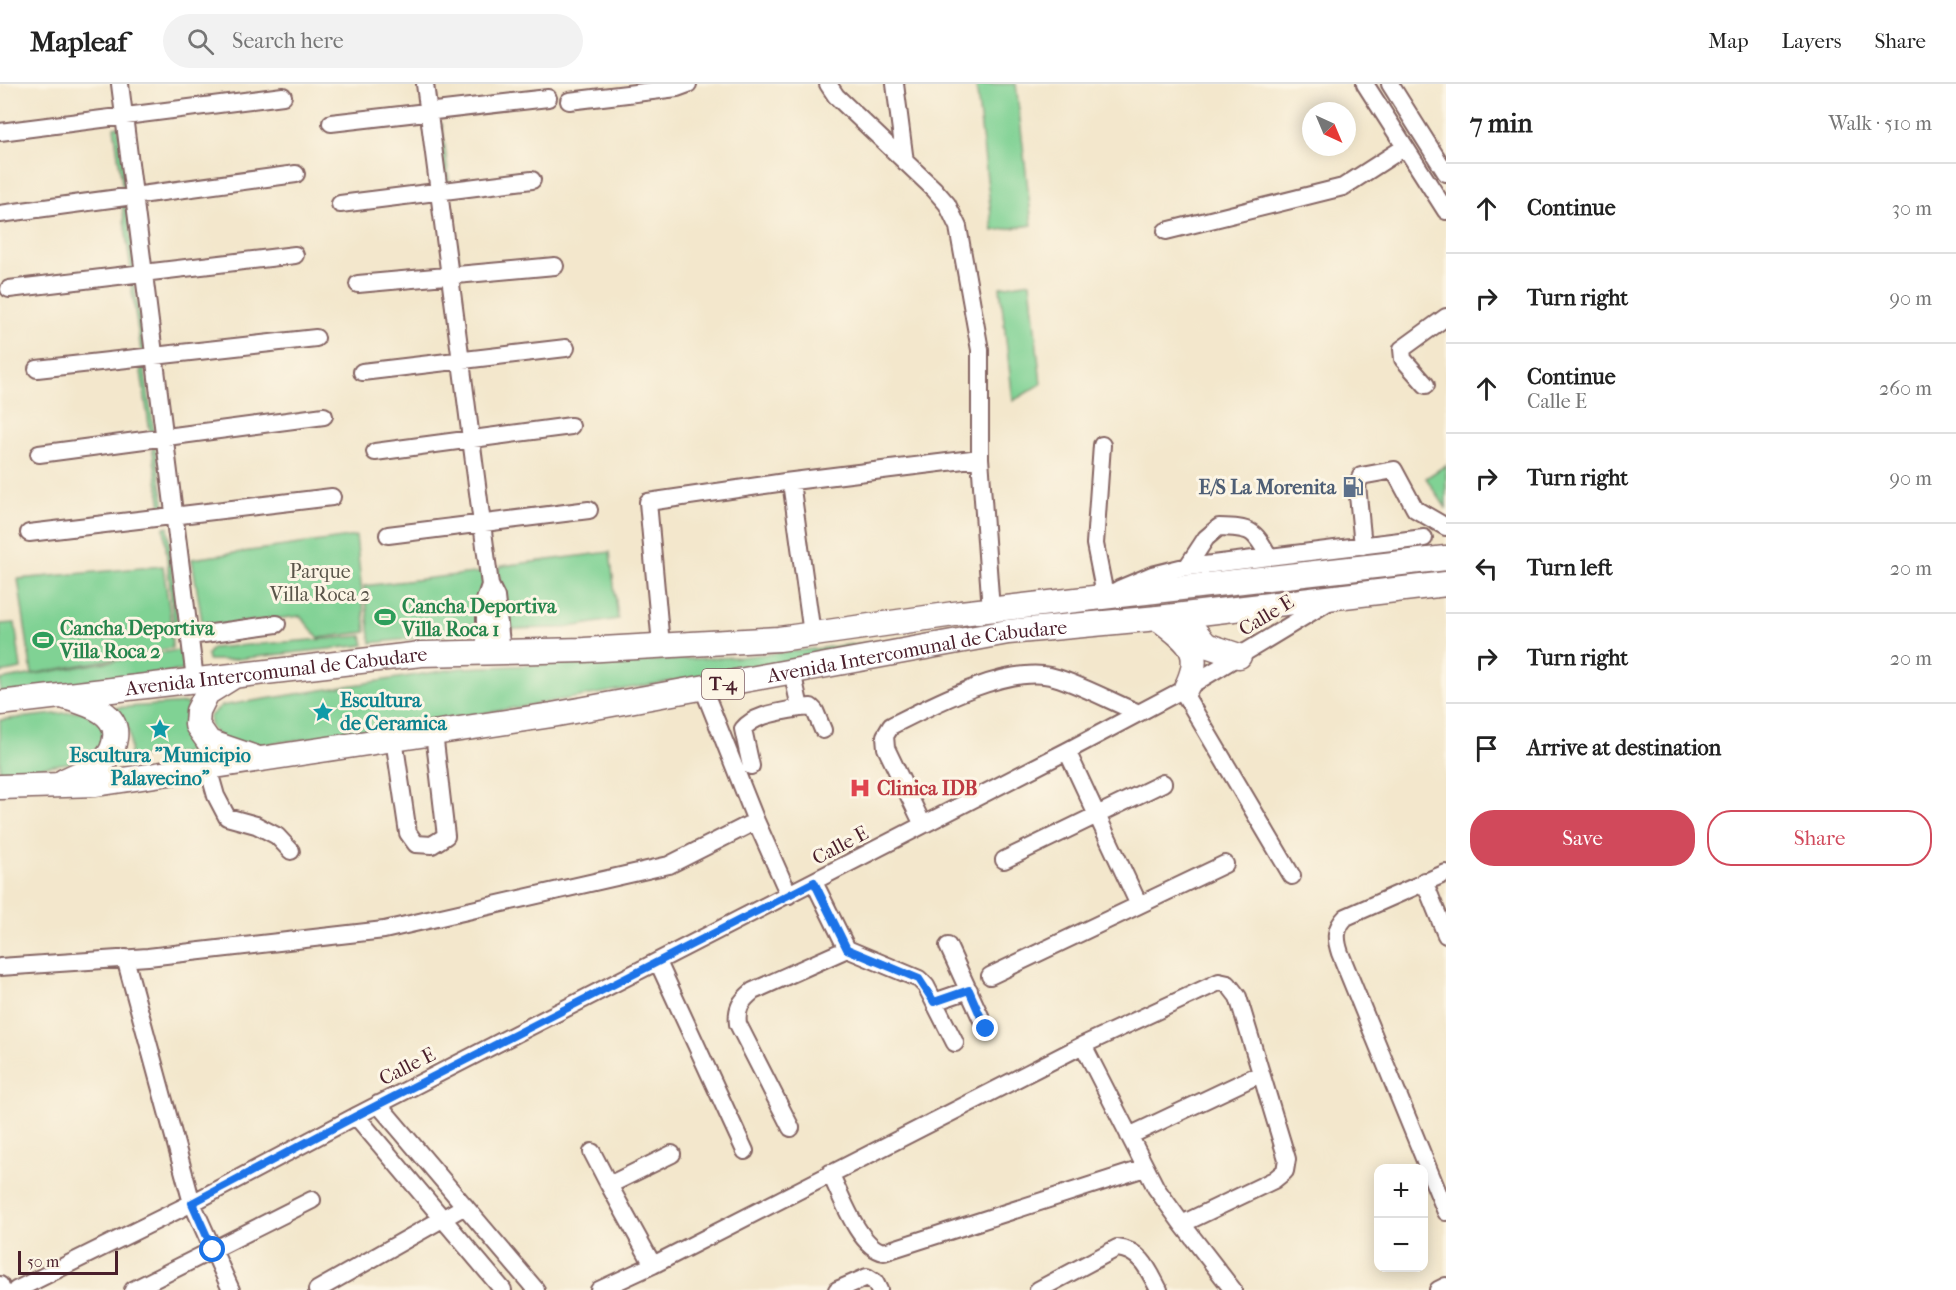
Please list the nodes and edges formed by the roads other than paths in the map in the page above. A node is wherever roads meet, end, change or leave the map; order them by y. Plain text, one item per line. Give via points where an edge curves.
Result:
1 (120, 84) edge
2 (425, 84) edge
3 (688, 84) edge
4 (828, 84) edge
5 (895, 84) edge
6 (1365, 84) edge
7 (1390, 84) edge
8 (283, 96) dead end
9 (548, 98) dead end
10 (569, 101) dead end
11 (428, 111) junction
12 (124, 116) junction
13 (331, 123) dead end
14 (0, 132) edge
15 (1405, 147) junction
16 (905, 162) junction
17 (1446, 173) edge
18 (296, 174) dead end
19 (532, 180) dead end
20 (440, 191) junction
21 (134, 195) junction
22 (340, 204) dead end
23 (1446, 211) edge
24 (0, 214) edge
25 (1166, 231) dead end
26 (295, 255) dead end
27 (555, 266) dead end
28 (144, 273) junction
29 (451, 276) junction
30 (358, 284) dead end
31 (9, 289) dead end
32 (1446, 317) edge
33 (316, 338) dead end
34 (566, 348) dead end
35 (155, 356) junction
36 (463, 360) junction
37 (37, 369) dead end
38 (363, 372) dead end
39 (1426, 385) dead end
40 (324, 416) dead end
41 (571, 426) dead end
42 (165, 437) junction
43 (473, 439) junction
44 (1102, 445) dead end
45 (375, 452) dead end
46 (39, 454) dead end
47 (980, 458) junction
48 (791, 482) junction
49 (332, 497) dead end
50 (589, 510) dead end
51 (175, 516) junction
52 (484, 523) junction
53 (1446, 527) edge
54 (29, 533) dead end
55 (388, 535) dead end
56 (1369, 555) junction
57 (1269, 557) junction
58 (1446, 558) edge
59 (1187, 567) junction
60 (1446, 587) edge
61 (1103, 596) junction
62 (1336, 597) junction
63 (991, 610) junction
64 (1170, 617) junction
65 (277, 624) dead end
66 (812, 634) junction
67 (190, 636) junction
68 (661, 645) junction
69 (493, 652) junction
70 (1239, 656) junction
71 (792, 671) junction
72 (236, 675) junction
73 (195, 679) junction
74 (703, 688) junction
75 (1184, 689) junction
76 (60, 695) junction
77 (0, 704) edge
78 (800, 708) junction
79 (1139, 713) junction
80 (823, 730) dead end
81 (434, 733) junction
82 (394, 739) junction
83 (1067, 751) junction
84 (260, 759) junction
85 (751, 766) dead end
86 (208, 768) junction
87 (1163, 783) dead end
88 (56, 784) junction
89 (0, 787) edge
90 (1097, 816) junction
91 (756, 821) junction
92 (923, 825) junction
93 (291, 851) dead end
94 (1004, 860) dead end
95 (1225, 864) dead end
96 (1446, 873) edge
97 (1292, 876) dead end
98 (1424, 881) junction
99 (814, 882) junction
100 (789, 895) junction
101 (1139, 905) junction
102 (1446, 935) edge
103 (948, 946) dead end
104 (847, 949) junction
105 (125, 958) junction
106 (658, 962) junction
107 (0, 967) edge
108 (990, 976) dead end
109 (969, 990) junction
110 (934, 1002) junction
111 (986, 1029) dead end
112 (955, 1043) dead end
113 (1083, 1045) junction
114 (1260, 1074) junction
115 (378, 1104) junction
116 (356, 1116) junction
117 (791, 1128) dead end
118 (1129, 1136) junction
119 (745, 1151) dead end
120 (592, 1152) dead end
121 (672, 1154) dead end
122 (1145, 1167) junction
123 (830, 1173) junction
124 (609, 1185) junction
125 (312, 1200) dead end
126 (192, 1203) junction
127 (465, 1206) junction
128 (1446, 1212) edge
129 (444, 1219) junction
130 (1182, 1224) junction
131 (213, 1250) junction
132 (653, 1265) junction
133 (0, 1285) edge
134 (1446, 1286) edge
135 (500, 1289) edge
136 (2, 1290) edge
137 (16, 1290) edge
138 (133, 1290) edge
139 (231, 1290) edge
140 (317, 1290) edge
141 (536, 1290) edge
142 (600, 1290) edge
143 (837, 1290) edge
144 (879, 1290) edge
145 (1038, 1290) edge
146 (1159, 1290) edge
147 (1233, 1290) edge
148 (1438, 1290) edge

1 - 12 street
2 - 11 street
3 - 10 street
4 - 16 street
5 - 16 street
6 - 15 street
7 - 17 street
8 - 12 street
9 - 11 street
11 - 13 street
11 - 20 street
12 - 14 street
12 - 21 street
15 - 23 street
15 - 25 street via 1343,187
16 - 47 street via 947,204 958,227 981,350
18 - 21 street
19 - 20 street
20 - 22 street
20 - 29 street
21 - 24 street
21 - 28 street
26 - 28 street
27 - 29 street
28 - 31 street
28 - 35 street
29 - 30 street
29 - 36 street
32 - 39 street via 1402,349 1403,359
33 - 35 street
34 - 36 street
35 - 37 street
35 - 42 street
36 - 38 street
36 - 43 street
40 - 42 street
41 - 43 street
42 - 46 street
42 - 51 street
43 - 45 street
43 - 52 street
44 - 61 street via 1095,544
47 - 48 street
47 - 63 street
48 - 66 street
48 - 68 street via 648,502
49 - 51 street
50 - 52 street
51 - 54 street
51 - 67 street
52 - 55 street
52 - 69 street via 490,585 496,597
53 - 56 street
53 - 56 street via 1415,509 1394,470 1366,473 1358,480
56 - 57 street
56 - 58 highway, Avenida Intercomunal de Cabudare / T-4
56 - 61 highway, Avenida Intercomunal de Cabudare / T-4
57 - 59 street
57 - 59 street via 1251,530 1219,527 1206,538
59 - 61 street via 1152,575
60 - 62 highway, Avenida Intercomunal de Cabudare / T-4
61 - 63 highway, Avenida Intercomunal de Cabudare / T-4
62 - 64 highway, Avenida Intercomunal de Cabudare / T-4
62 - 70 street, Calle E
63 - 66 highway, Avenida Intercomunal de Cabudare / T-4
64 - 70 highway via 1206,645
64 - 71 highway, Avenida Intercomunal de Cabudare / T-4 via 1008,632
64 - 75 highway via 1195,656 1194,670
65 - 67 street
66 - 68 highway, Avenida Intercomunal de Cabudare / T-4
67 - 73 street
68 - 69 highway, Avenida Intercomunal de Cabudare / T-4
69 - 72 highway, Avenida Intercomunal de Cabudare / T-4 via 421,654
70 - 75 street, Calle E
71 - 74 highway, Avenida Intercomunal de Cabudare / T-4
71 - 78 street
72 - 73 highway, Avenida Intercomunal de Cabudare / T-4
72 - 84 highway, T-4 via 207,693 198,711 198,725 209,742
73 - 76 highway, Avenida Intercomunal de Cabudare / T-4
74 - 81 highway, Avenida Intercomunal de Cabudare / T-4
74 - 91 street
75 - 79 street, Calle E
75 - 97 street
76 - 77 highway, Avenida Intercomunal de Cabudare / T-4
76 - 88 highway, T-4 via 95,707 109,717 116,733 108,757
78 - 80 street via 811,707
78 - 85 street via 749,722 743,729
79 - 83 street, Calle E
79 - 92 street via 1049,676 1020,677 958,692 891,726 885,736 886,748
81 - 82 highway, Avenida Intercomunal de Cabudare / T-4
81 - 82 street via 446,836 432,844 417,844 408,833
82 - 84 highway, Avenida Intercomunal de Cabudare / T-4
83 - 90 street
83 - 92 street, Calle E
84 - 86 highway, Avenida Intercomunal de Cabudare / T-4
86 - 88 highway, Avenida Intercomunal de Cabudare / T-4 via 96,784
86 - 93 street via 227,817 277,836
87 - 90 street
88 - 89 highway, Avenida Intercomunal de Cabudare / T-4
90 - 94 street
90 - 101 street
91 - 100 street
91 - 105 street via 669,865 384,930
92 - 99 street, Calle E
95 - 101 street
96 - 98 street
98 - 102 street
98 - 128 street via 1346,917 1336,934 1340,953
99 - 100 street, Calle E
99 - 104 street
100 - 106 street, Calle E
101 - 108 street
103 - 109 street
104 - 110 street via 919,979
104 - 117 street via 753,991 743,999 737,1012 738,1024
105 - 107 street
105 - 126 street
106 - 115 street, Calle E
106 - 119 street
109 - 110 street
109 - 111 street
110 - 112 street
113 - 114 street via 1219,982 1228,984 1238,997
113 - 118 street
113 - 123 street
114 - 118 street
114 - 130 street via 1287,1159 1285,1171
115 - 116 street, Calle E
115 - 127 street
116 - 126 street, Calle E
116 - 129 street
118 - 122 street
120 - 124 street
121 - 124 street
122 - 123 street via 884,1252 876,1251 864,1240
122 - 130 street
123 - 132 street
124 - 132 street
125 - 131 street
126 - 131 street
126 - 137 street, Calle E
127 - 129 street
127 - 141 street
129 - 135 street
129 - 140 street
130 - 147 street
131 - 138 street
131 - 139 street
132 - 142 street
133 - 136 street
134 - 148 street
143 - 144 street via 867,1277
145 - 146 street via 1117,1248 1137,1255

